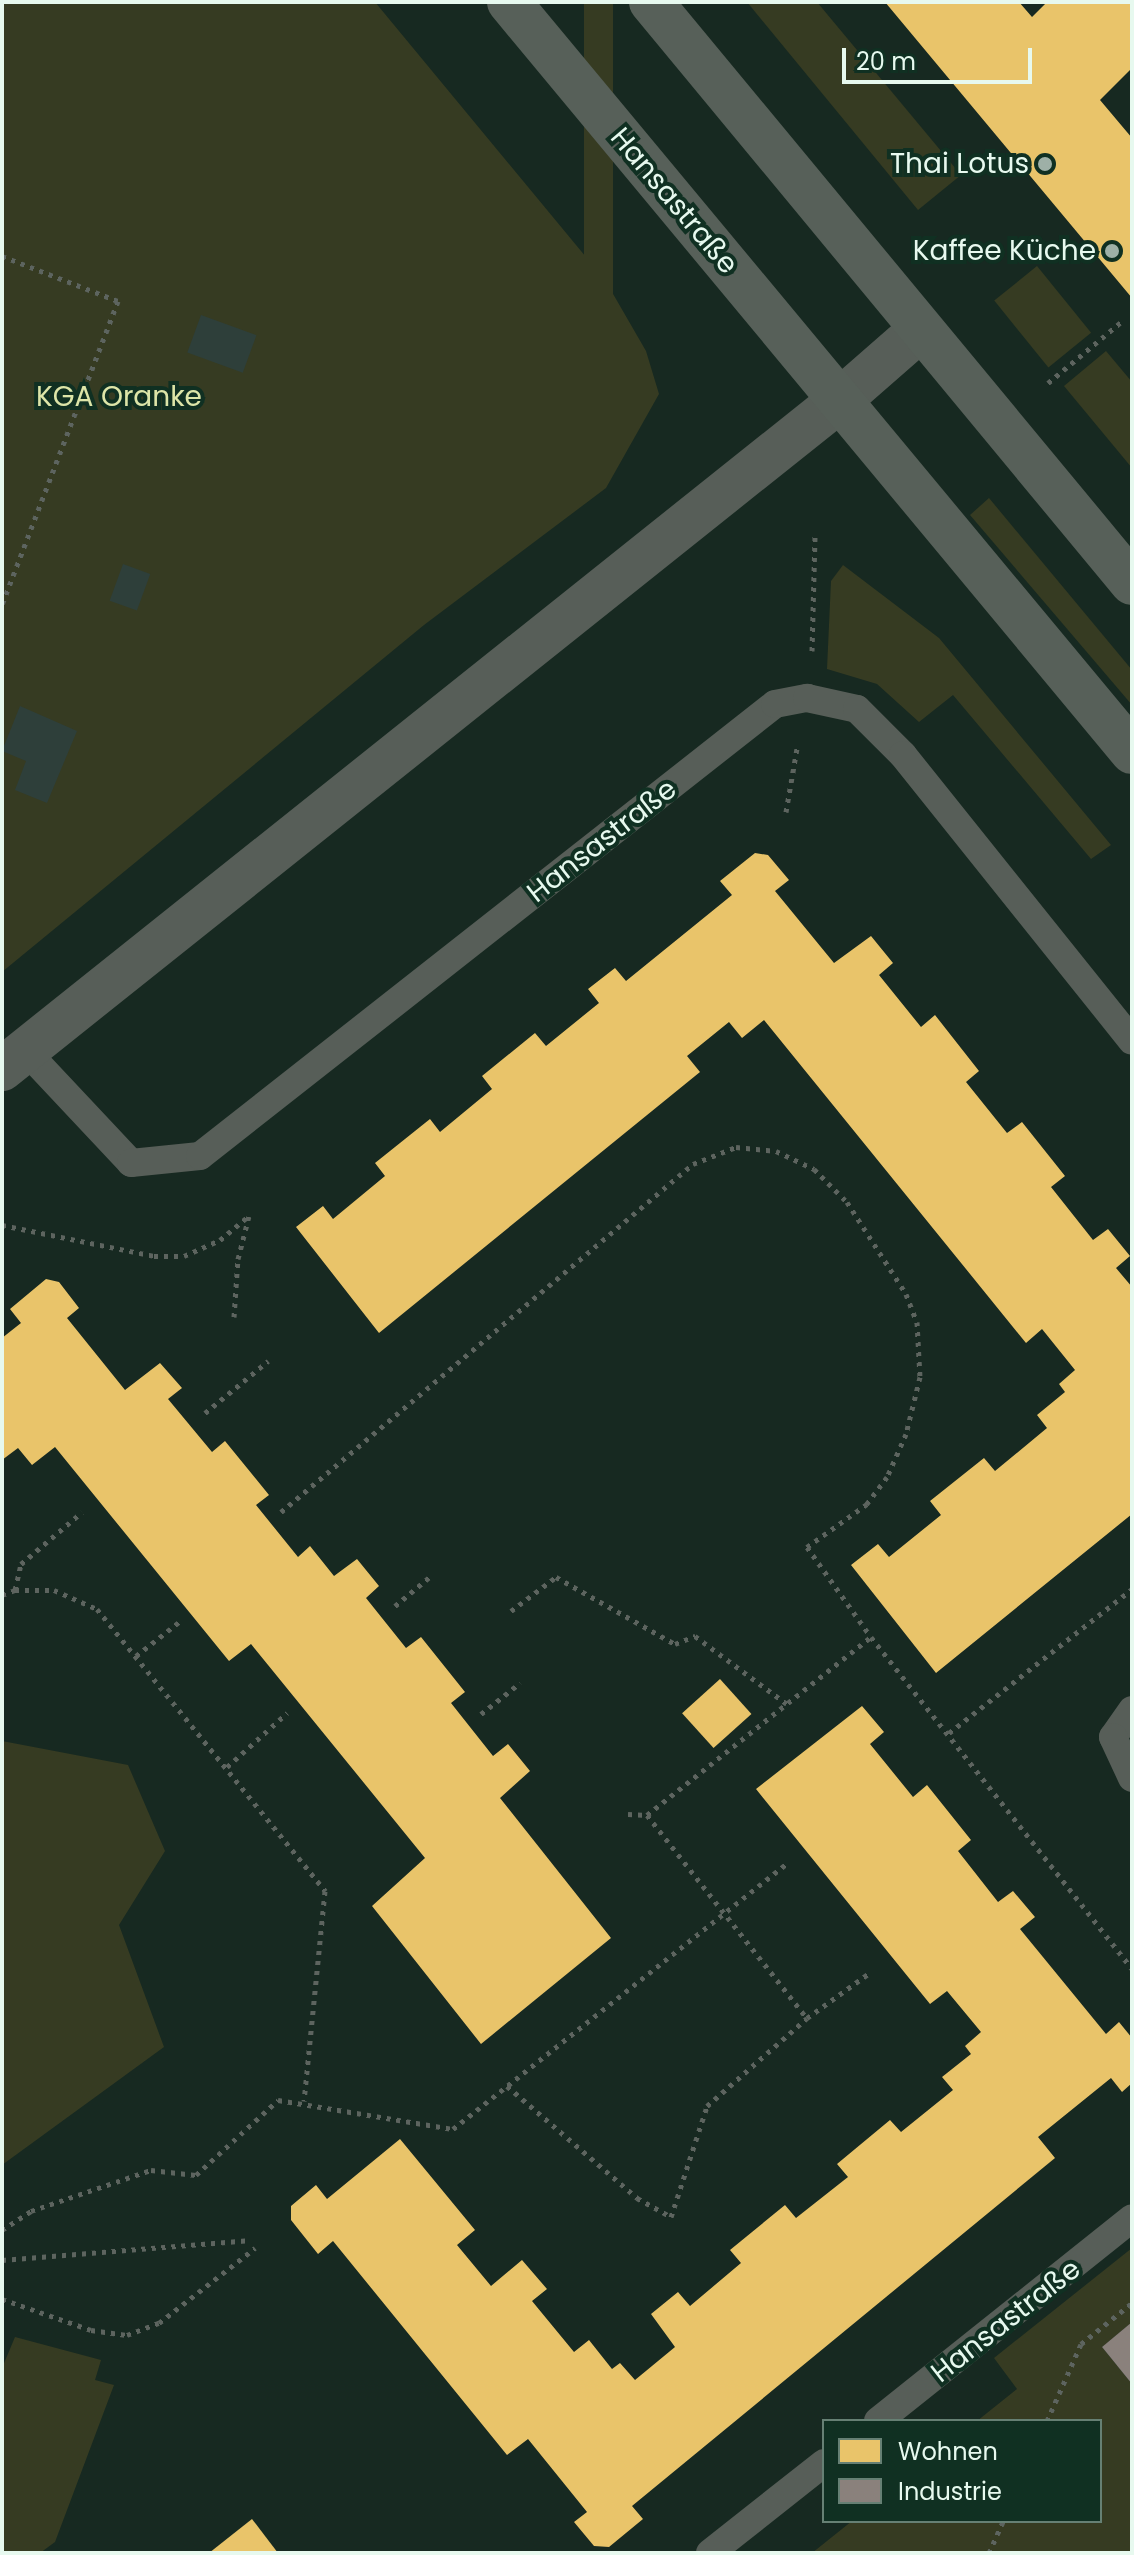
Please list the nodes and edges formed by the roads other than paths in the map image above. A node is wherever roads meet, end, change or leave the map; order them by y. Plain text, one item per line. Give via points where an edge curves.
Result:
1 (509, 2) edge
2 (651, 2) edge
3 (920, 330) junction
4 (840, 400) junction
5 (1132, 583) edge
6 (1132, 752) edge
7 (1132, 1041) edge
8 (14, 1059) edge
9 (1132, 1710) edge
10 (1132, 1778) edge
11 (1132, 2218) edge
12 (881, 2419) edge
13 (822, 2465) edge
14 (710, 2553) edge

1 - 4 main road, Hansastraße
2 - 3 main road
3 - 4 street, Hansastraße
3 - 5 main road
4 - 6 main road, Hansastraße
4 - 8 street, Hansastraße
7 - 8 lane, Hansastraße via 903,755 857,709 807,698 775,704 200,1156 131,1163
9 - 10 lane via 1113,1737
11 - 12 lane, Hansastraße
13 - 14 lane

